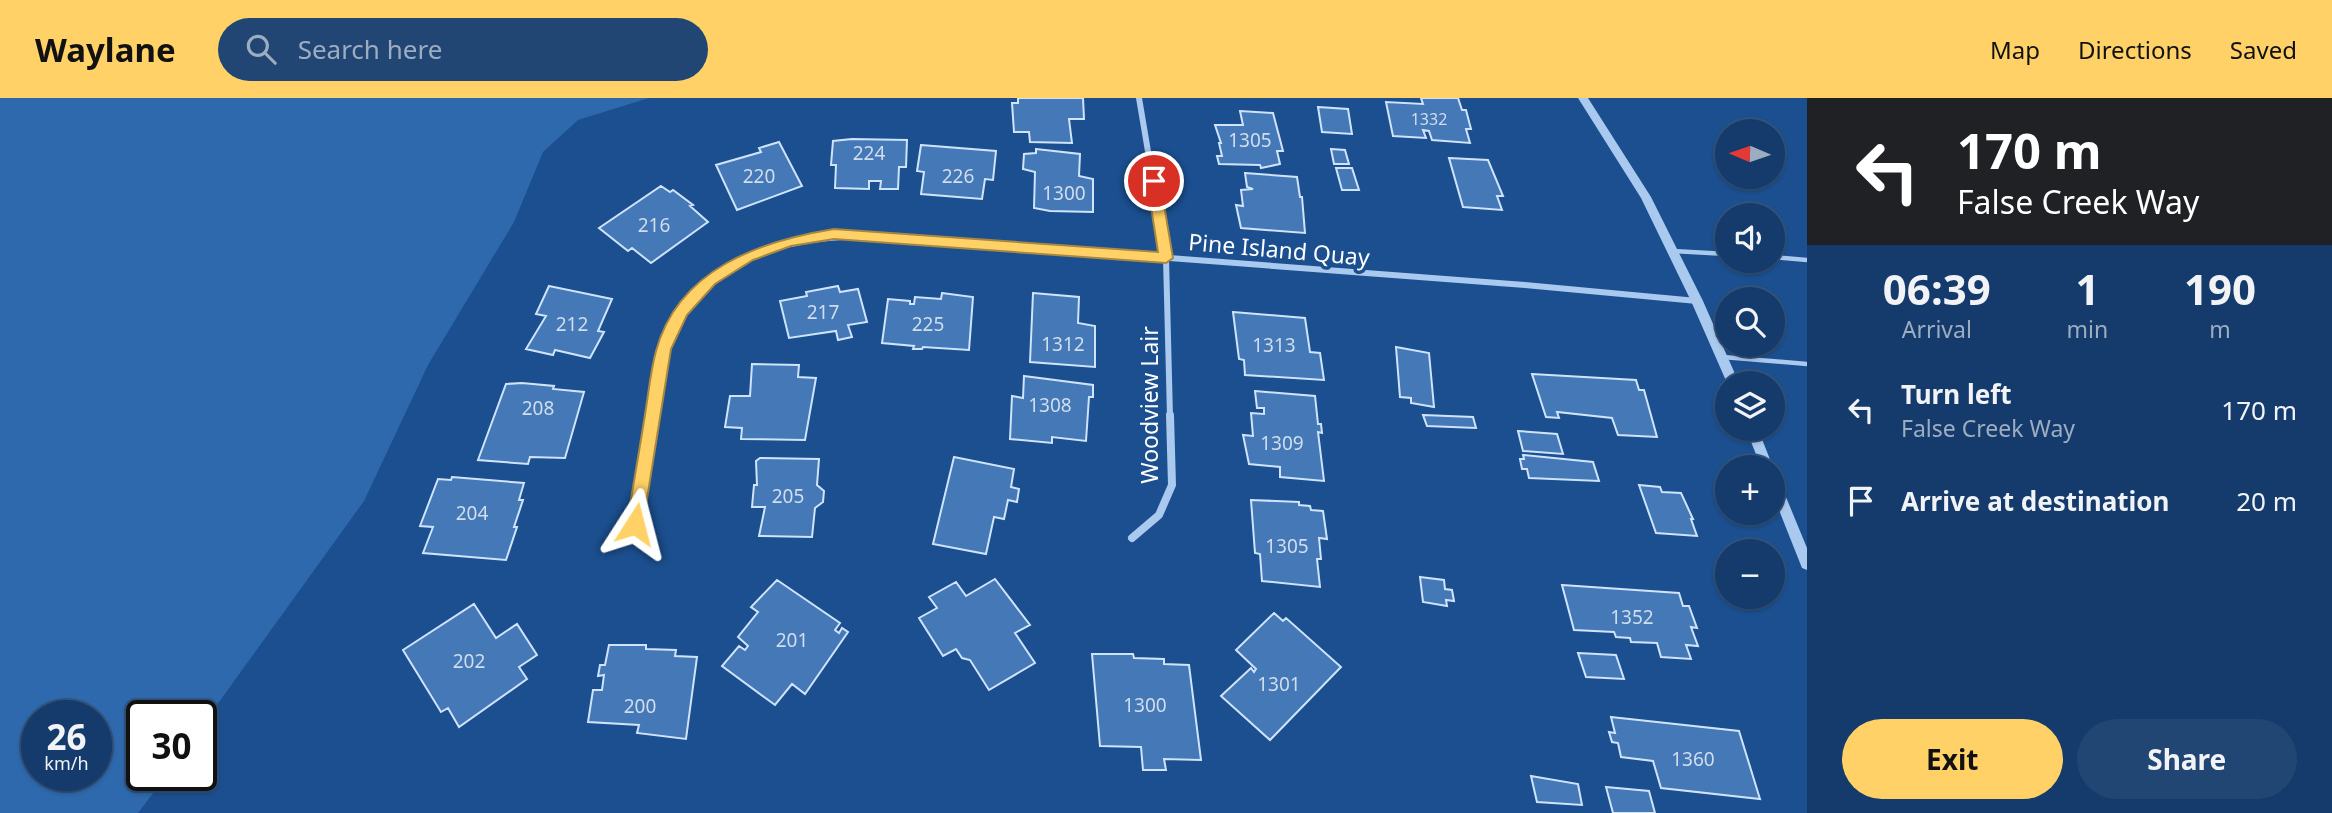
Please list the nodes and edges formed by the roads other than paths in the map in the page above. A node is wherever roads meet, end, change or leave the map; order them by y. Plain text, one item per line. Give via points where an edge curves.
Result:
1 (1139, 98) edge
2 (1583, 98) edge
3 (1673, 251) junction
4 (1715, 253) edge
5 (1166, 258) junction
6 (1785, 258) edge
7 (1807, 260) edge
8 (1698, 301) junction
9 (1715, 341) edge
10 (1722, 357) joint
11 (1807, 363) edge
12 (1728, 371) edge
13 (1785, 510) edge
14 (635, 524) dead end
15 (1132, 538) dead end
16 (1807, 564) edge

1 - 5 street, Woodview Lair
2 - 3 street via 1646,197
3 - 4 lane
3 - 8 street
5 - 8 street, Pine Island Quay
5 - 14 street, Pine Island Quay via 834,234 790,241 748,256 710,280 681,312 663,349
5 - 15 street, Woodview Lair via 1172,485 1159,515
6 - 7 lane
8 - 9 street
10 - 11 lane
10 - 12 street
13 - 16 street

